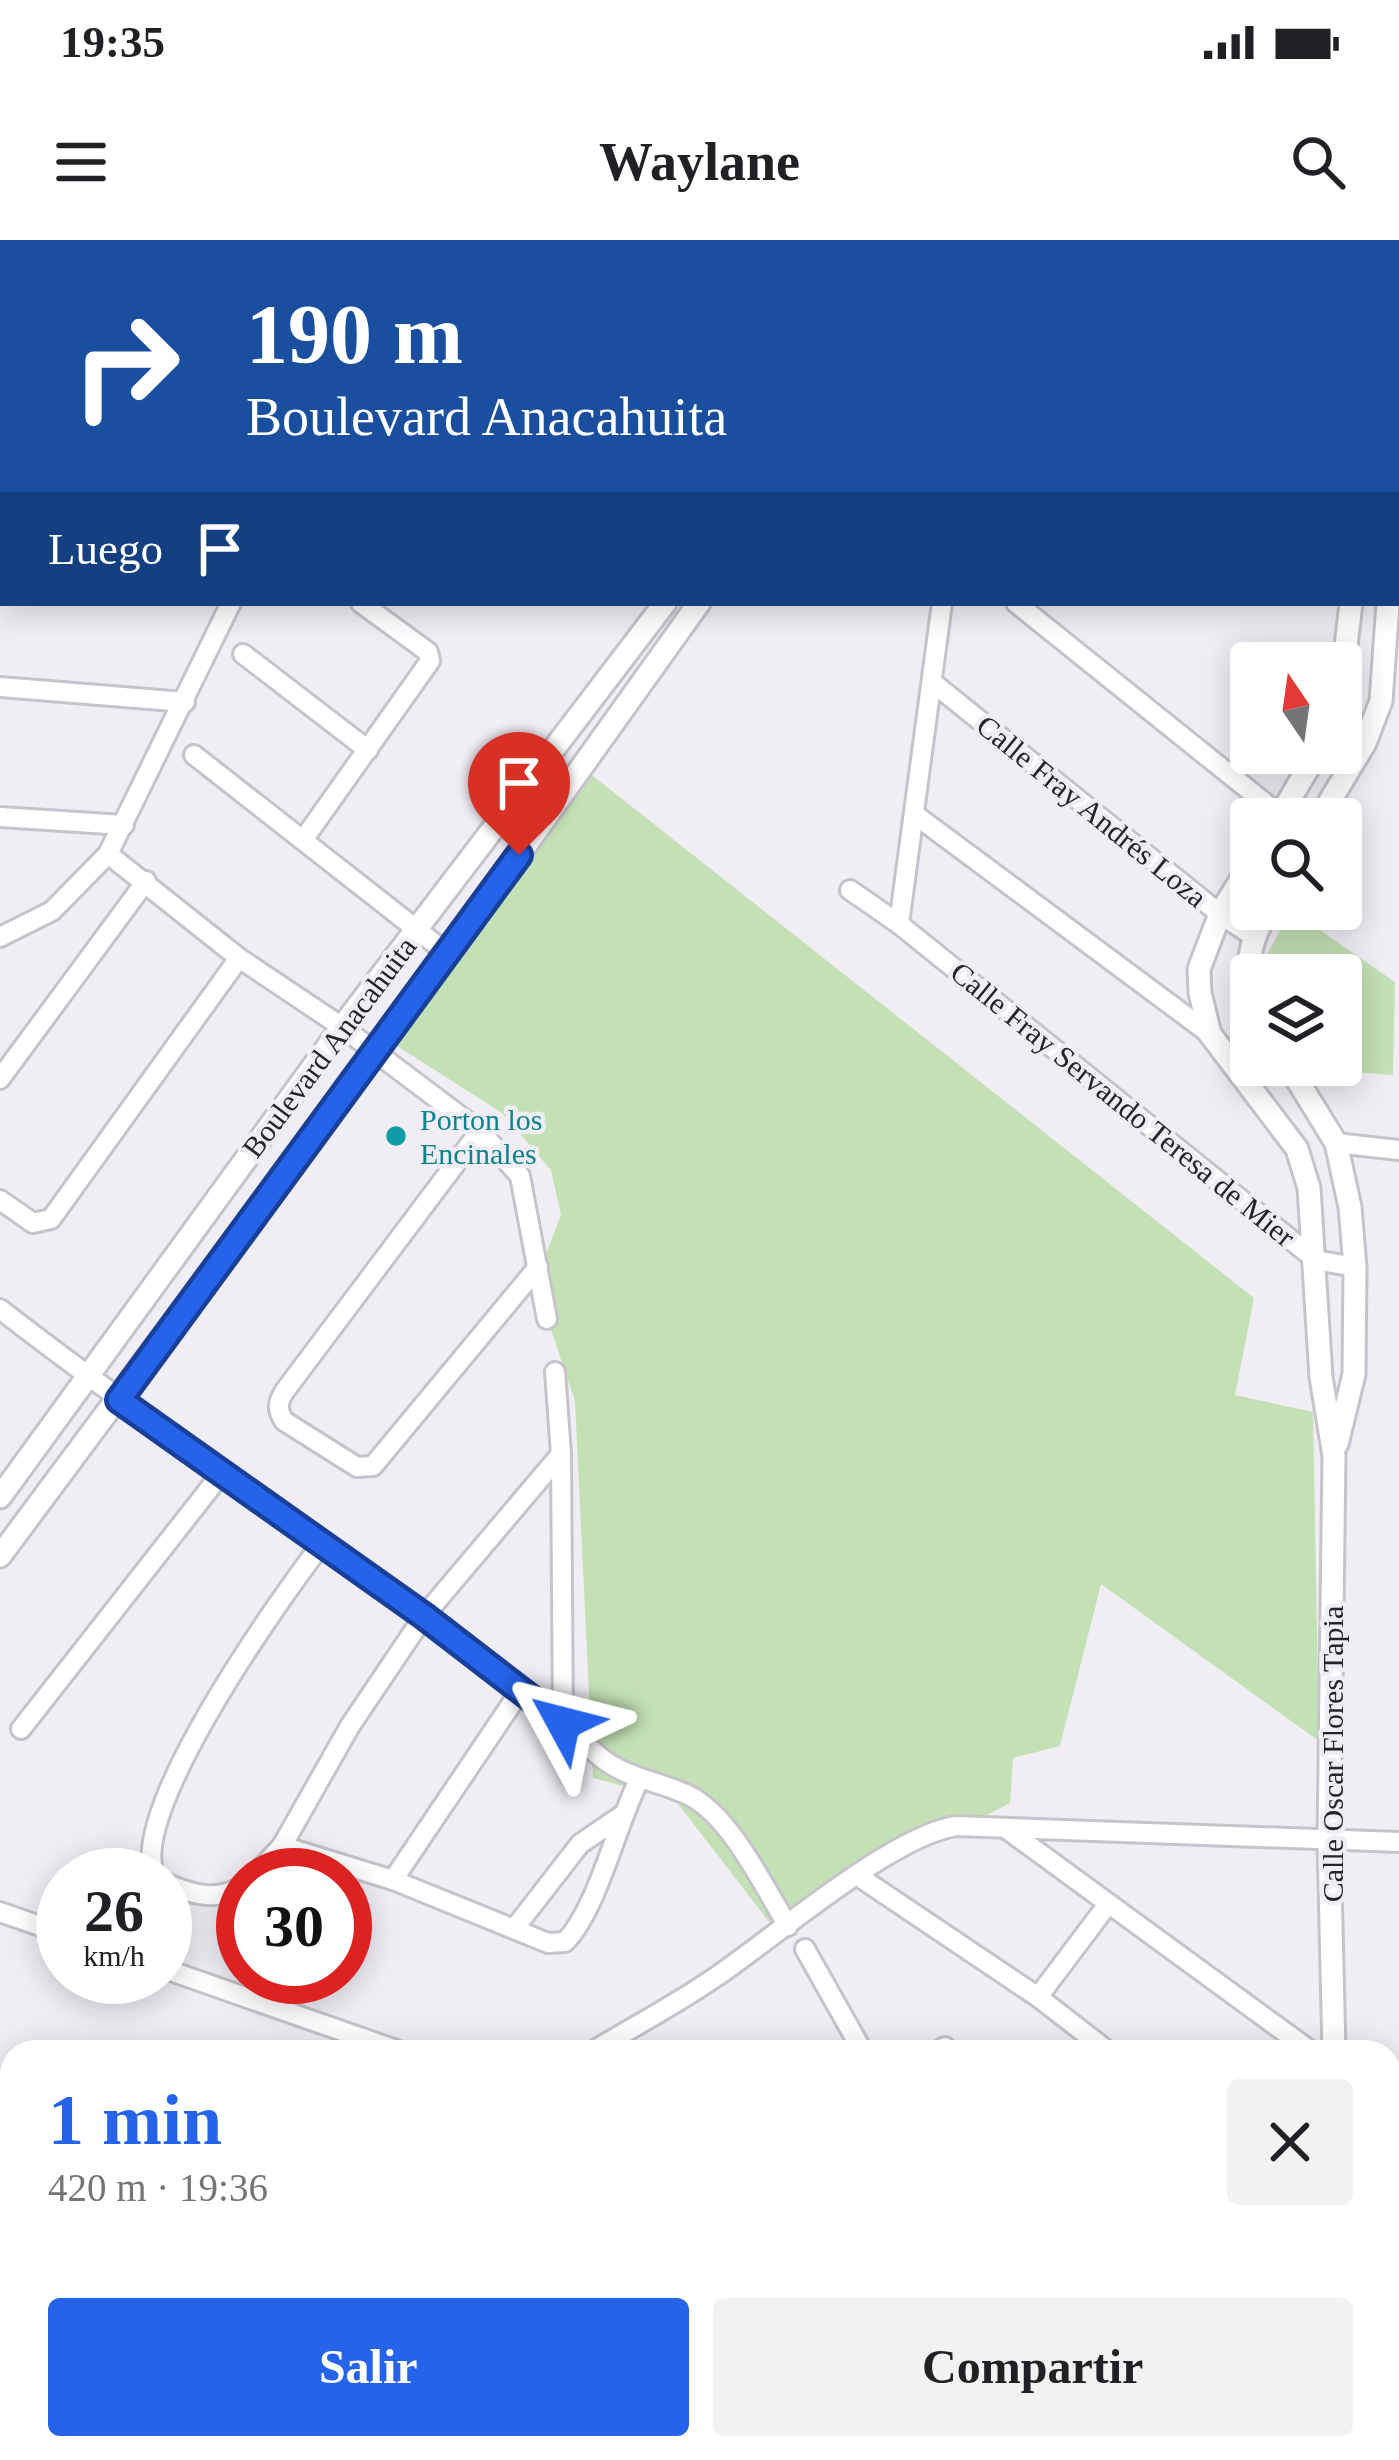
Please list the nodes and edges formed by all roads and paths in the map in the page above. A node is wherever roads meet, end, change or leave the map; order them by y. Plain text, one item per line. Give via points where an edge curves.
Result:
1 (230, 606) edge
2 (366, 606) edge
3 (663, 606) edge
4 (697, 606) edge
5 (942, 606) edge
6 (1020, 606) edge
7 (1352, 606) edge
8 (1388, 606) edge
9 (1347, 642) edge
10 (243, 654) dead end
11 (622, 662) junction
12 (645, 676) junction
13 (932, 682) junction
14 (0, 687) edge
15 (184, 702) junction
16 (368, 750) junction
17 (194, 755) dead end
18 (1256, 798) edge
19 (1332, 798) edge
20 (914, 814) junction
21 (0, 817) edge
22 (124, 825) junction
23 (303, 840) junction
24 (108, 854) junction
25 (146, 881) junction
26 (850, 890) dead end
27 (1230, 898) edge
28 (1220, 914) junction
29 (899, 924) junction
30 (416, 930) junction
31 (1256, 930) edge
32 (1253, 936) junction
33 (0, 937) edge
34 (448, 954) junction
35 (1250, 954) edge
36 (238, 958) junction
37 (342, 1027) junction
38 (1210, 1034) junction
39 (375, 1052) junction
40 (0, 1078) edge
41 (1301, 1086) edge
42 (480, 1131) junction
43 (1336, 1143) junction
44 (1399, 1150) edge
45 (0, 1200) edge
46 (1316, 1260) junction
47 (538, 1267) junction
48 (1354, 1267) junction
49 (0, 1309) edge
50 (547, 1319) dead end
51 (555, 1372) dead end
52 (86, 1376) junction
53 (119, 1400) junction
54 (561, 1454) junction
55 (1334, 1456) junction
56 (221, 1474) junction
57 (0, 1497) edge
58 (321, 1545) junction
59 (0, 1556) edge
60 (424, 1616) junction
61 (521, 1690) junction
62 (563, 1723) junction
63 (21, 1729) dead end
64 (639, 1780) junction
65 (621, 1816) junction
66 (1008, 1830) junction
67 (1329, 1840) junction
68 (1399, 1842) edge
69 (282, 1846) joint
70 (152, 1848) edge
71 (857, 1876) junction
72 (393, 1880) junction
73 (1108, 1904) junction
74 (0, 1912) edge
75 (36, 1925) edge
76 (788, 1926) junction
77 (514, 1929) junction
78 (805, 1949) dead end
79 (192, 1978) edge
80 (1038, 1997) junction
81 (368, 2040) edge
82 (612, 2040) edge
83 (855, 2040) edge
84 (1094, 2040) edge
85 (1295, 2040) edge
86 (1334, 2040) edge

1 - 15 street
2 - 16 street via 430,661
3 - 11 street, Boulevard Anacahuita
4 - 12 street, Boulevard Anacahuita
5 - 13 street
6 - 18 street
7 - 9 street
8 - 19 street via 1381,701
10 - 16 street
11 - 12 street
11 - 30 street, Boulevard Anacahuita
12 - 34 street, Boulevard Anacahuita
13 - 20 street
13 - 28 street, Calle Fray Andrés Loza
14 - 15 street
15 - 22 street
16 - 23 street
17 - 23 street
20 - 29 street
20 - 38 street
21 - 22 street
22 - 24 street
23 - 30 street
24 - 25 street
24 - 33 street via 52,911
25 - 36 street
25 - 40 street
26 - 29 street, Calle Fray Servando Teresa de Mier
27 - 28 street, Calle Oscar Flores Tapia
28 - 32 street, Calle Fray Andrés Loza
28 - 38 street, Calle Oscar Flores Tapia via 1199,969
29 - 46 street, Calle Fray Servando Teresa de Mier
30 - 34 street
30 - 37 street, Boulevard Anacahuita
31 - 32 street
32 - 35 street
34 - 39 street, Boulevard Anacahuita
36 - 37 street
36 - 45 street via 51,1219 33,1223
37 - 39 street
37 - 52 street, Boulevard Anacahuita
38 - 46 street, Calle Oscar Flores Tapia via 1297,1149
39 - 42 street
39 - 53 street, Boulevard Anacahuita
41 - 43 street, Calle Oscar Flores Tapia
42 - 47 street via 520,1176
42 - 47 street via 284,1392 279,1412 356,1467 373,1466
43 - 44 street
43 - 48 street, Calle Oscar Flores Tapia
46 - 48 street, Calle Fray Servando Teresa de Mier
46 - 55 street, Calle Oscar Flores Tapia
47 - 50 street
48 - 55 street, Calle Oscar Flores Tapia via 1354,1374
49 - 52 street
51 - 54 street
52 - 53 street
52 - 57 street, Boulevard Anacahuita
53 - 56 street
53 - 59 street, Boulevard Anacahuita
54 - 60 street
54 - 62 street
55 - 67 street, Calle Oscar Flores Tapia
56 - 58 street
56 - 63 street
58 - 60 street
58 - 70 street via 240,1657 187,1753
60 - 61 street
60 - 69 street
61 - 62 street
61 - 72 street
62 - 64 street
64 - 65 street
64 - 76 street via 710,1809
65 - 77 street via 580,1844
65 - 77 street via 576,1931 548,1943
66 - 67 street
66 - 71 street via 940,1828
66 - 73 street
67 - 68 street
67 - 86 street, Calle Oscar Flores Tapia
69 - 72 street
71 - 76 street
71 - 80 street
72 - 77 street
73 - 80 street
73 - 85 street
74 - 75 street
76 - 82 street
78 - 83 street
79 - 81 street
80 - 84 street

